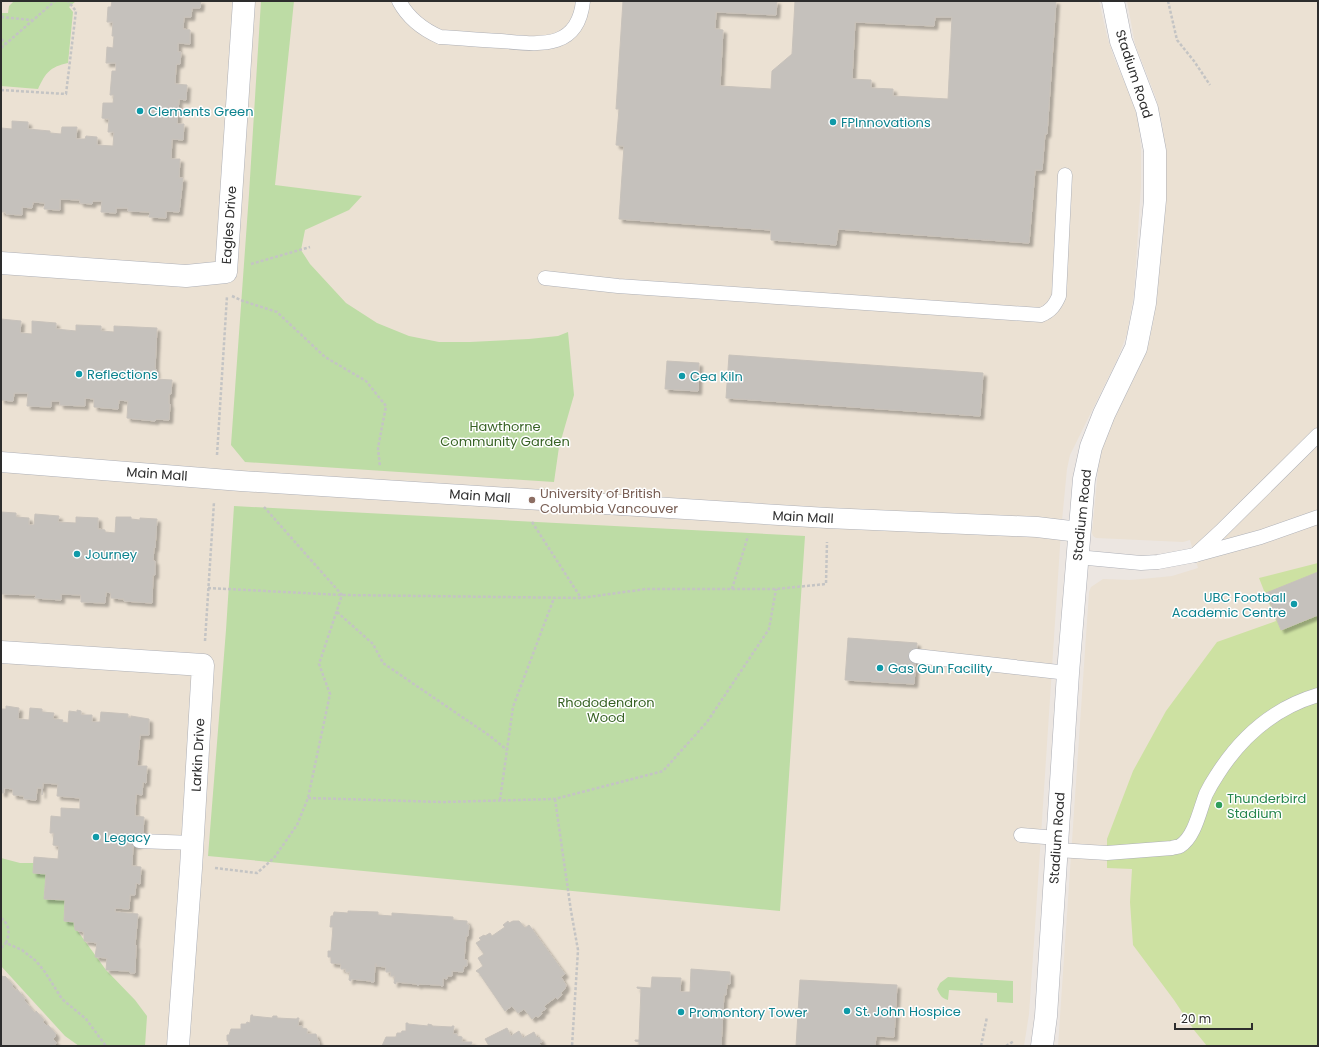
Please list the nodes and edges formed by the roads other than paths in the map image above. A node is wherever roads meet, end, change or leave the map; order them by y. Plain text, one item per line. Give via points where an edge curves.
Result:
1 (244, 1) edge
2 (399, 1) edge
3 (583, 1) edge
4 (1113, 1) edge
5 (1065, 175) dead end
6 (1, 263) edge
7 (545, 278) dead end
8 (1318, 435) edge
9 (1, 462) edge
10 (1318, 517) edge
11 (1079, 532) junction
12 (1195, 555) junction
13 (1077, 557) junction
14 (1, 652) edge
15 (916, 656) dead end
16 (1068, 673) junction
17 (1318, 695) edge
18 (1022, 835) dead end
19 (139, 841) dead end
20 (193, 843) junction
21 (1057, 844) junction
22 (178, 1046) edge
23 (1042, 1046) edge

1 - 6 street, Eagles Drive via 226,272 186,276
2 - 3 lane via 414,22 440,37 539,44 557,41 568,34 579,21
4 - 11 street, Stadium Road via 1121,41 1147,109 1154,151 1155,200 1145,303 1136,348 1091,447 1084,479
5 - 7 lane via 1059,296 1056,305 1041,315 618,286
8 - 12 lane
9 - 11 street, Main Mall via 242,481 754,514 1037,527
10 - 12 lane via 1261,537
11 - 13 street, Stadium Road
12 - 13 lane via 1141,563
13 - 16 street, Stadium Road
14 - 20 street, Larkin Drive via 203,665
15 - 16 lane
16 - 21 street, Stadium Road
17 - 21 lane via 1294,703 1275,714 1243,741 1217,775 1207,793 1193,831 1181,845 1172,848 1107,853
18 - 21 lane
19 - 20 lane
20 - 22 street, Larkin Drive
21 - 23 street, Stadium Road

